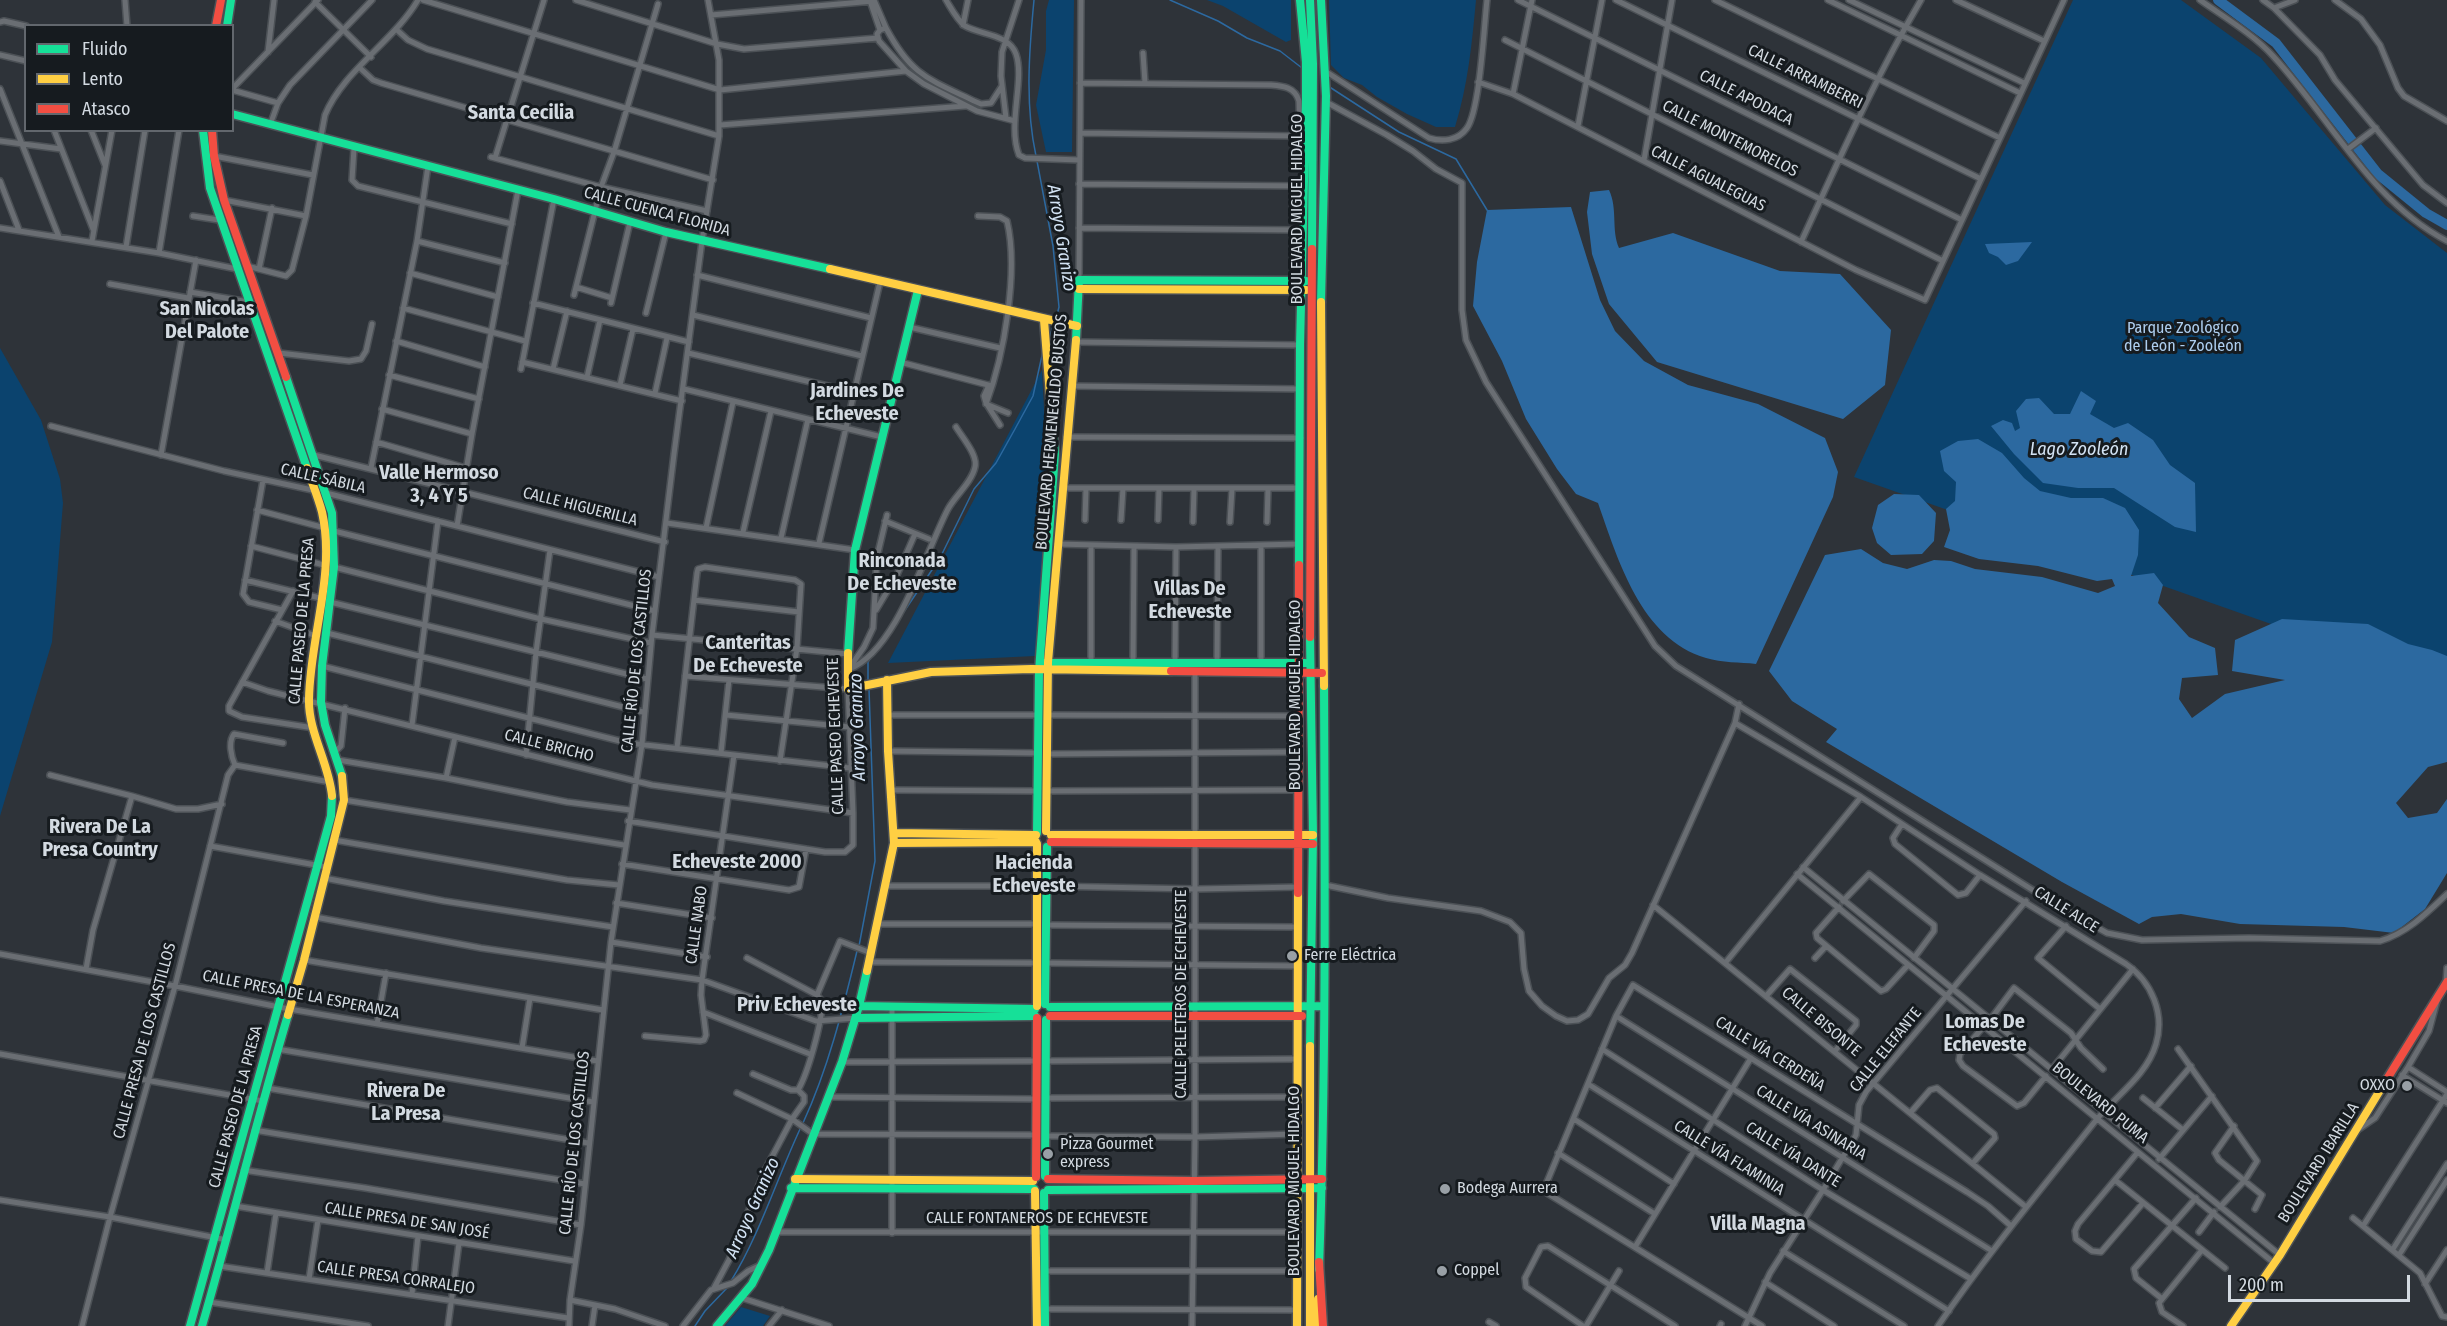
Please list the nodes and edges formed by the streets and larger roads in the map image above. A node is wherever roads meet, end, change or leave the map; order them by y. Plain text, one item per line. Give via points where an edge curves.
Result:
1 (125, 0) edge
2 (221, 0) edge
3 (231, 0) edge
4 (274, 0) edge
5 (372, 0) edge
6 (418, 0) edge
7 (423, 0) edge
8 (544, 0) edge
9 (576, 0) edge
10 (708, 0) edge
11 (946, 0) edge
12 (968, 0) edge
13 (1019, 0) edge
14 (1081, 0) edge
15 (1300, 0) edge
16 (1310, 0) edge
17 (1321, 0) edge
18 (1487, 0) edge
19 (1518, 0) edge
20 (1602, 0) edge
21 (1617, 0) edge
22 (1672, 0) edge
23 (1715, 0) edge
24 (1828, 0) edge
25 (1849, 0) edge
26 (1921, 0) edge
27 (1956, 0) edge
28 (2200, 0) edge
29 (2263, 0) edge
30 (2295, 0) edge
31 (2335, 0) edge
32 (316, 1) edge
33 (873, 1) edge
34 (2062, 1) edge
35 (1531, 3) edge
36 (658, 4) dead end
37 (2274, 8) junction
38 (711, 15) junction
39 (0, 22) edge
40 (651, 23) junction
41 (127, 24) edge
42 (216, 24) edge
43 (227, 24) edge
44 (963, 25) junction
45 (1667, 25) junction
46 (24, 26) edge
47 (1905, 27) junction
48 (886, 28) junction
49 (397, 30) junction
50 (879, 30) junction
51 (342, 31) junction
52 (534, 34) junction
53 (1900, 34) junction
54 (878, 38) junction
55 (1594, 38) junction
56 (1505, 40) dead end
57 (1006, 41) junction
58 (2044, 41) junction
59 (717, 44) junction
60 (1521, 49) junction
61 (268, 52) junction
62 (1143, 53) dead end
63 (0, 55) edge
64 (371, 57) junction
65 (24, 61) edge
66 (1310, 63) junction
67 (639, 66) junction
68 (360, 68) junction
69 (1659, 70) junction
70 (906, 71) junction
71 (1326, 75) junction
72 (521, 76) junction
73 (1877, 79) junction
74 (1479, 82) junction
75 (1586, 82) junction
76 (1080, 83) junction
77 (1145, 83) junction
78 (2024, 83) junction
79 (1002, 86) junction
80 (234, 87) edge
81 (0, 89) edge
82 (234, 90) edge
83 (720, 90) junction
84 (2020, 93) junction
85 (1513, 94) junction
86 (1326, 99) junction
87 (278, 103) junction
88 (964, 106) junction
89 (627, 108) junction
90 (1650, 114) junction
91 (234, 115) edge
92 (1006, 118) junction
93 (1859, 119) junction
94 (507, 121) junction
95 (1015, 121) junction
96 (2447, 121) edge
97 (720, 124) junction
98 (270, 125) junction
99 (1578, 126) junction
100 (2374, 130) junction
101 (55, 132) edge
102 (92, 132) edge
103 (112, 132) edge
104 (145, 132) edge
105 (179, 132) edge
106 (203, 132) edge
107 (212, 132) edge
108 (1080, 133) junction
109 (719, 136) junction
110 (1299, 136) junction
111 (2000, 138) junction
112 (320, 139) junction
113 (0, 141) edge
114 (22, 145) junction
115 (1309, 145) junction
116 (2351, 147) junction
117 (354, 148) junction
118 (61, 149) junction
119 (614, 152) junction
120 (214, 156) junction
121 (1079, 160) junction
122 (1644, 160) junction
123 (1839, 161) junction
124 (106, 166) junction
125 (428, 166) junction
126 (1304, 174) junction
127 (313, 175) junction
128 (1982, 179) junction
129 (713, 180) junction
130 (0, 181) edge
131 (1079, 184) junction
132 (1303, 186) junction
133 (601, 187) junction
134 (518, 190) junction
135 (554, 199) junction
136 (224, 200) junction
137 (1820, 201) junction
138 (424, 202) junction
139 (2447, 203) edge
140 (272, 208) junction
141 (595, 211) junction
142 (707, 211) junction
143 (193, 216) dead end
144 (306, 216) junction
145 (978, 216) dead end
146 (219, 220) junction
147 (1962, 220) junction
148 (630, 222) junction
149 (512, 224) junction
150 (0, 228) edge
151 (1079, 228) junction
152 (20, 230) junction
153 (94, 230) junction
154 (1301, 230) junction
155 (666, 232) junction
156 (59, 237) junction
157 (417, 241) junction
158 (702, 241) junction
159 (2447, 241) edge
160 (92, 242) junction
161 (1802, 242) junction
162 (126, 247) junction
163 (159, 253) junction
164 (196, 260) junction
165 (1943, 261) junction
166 (505, 263) junction
167 (247, 266) junction
168 (237, 269) junction
169 (259, 269) junction
170 (410, 273) junction
171 (697, 275) junction
172 (879, 282) junction
173 (110, 284) dead end
174 (1079, 285) junction
175 (1301, 286) junction
176 (1317, 286) junction
177 (576, 287) junction
178 (918, 290) junction
179 (189, 295) junction
180 (574, 295) dead end
181 (498, 297) junction
182 (249, 302) junction
183 (533, 303) junction
184 (403, 308) junction
185 (567, 311) junction
186 (1007, 312) junction
187 (646, 313) dead end
188 (693, 315) junction
189 (1027, 316) junction
190 (871, 318) junction
191 (600, 320) junction
192 (1047, 320) junction
193 (372, 324) dead end
194 (1077, 326) junction
195 (909, 327) junction
196 (633, 328) junction
197 (492, 333) junction
198 (1044, 336) junction
199 (667, 338) junction
200 (396, 341) junction
201 (525, 341) junction
202 (689, 342) junction
203 (1075, 342) junction
204 (1300, 345) junction
205 (1000, 348) junction
206 (279, 353) junction
207 (688, 353) junction
208 (862, 356) junction
209 (269, 357) junction
210 (522, 362) junction
211 (900, 362) junction
212 (485, 367) junction
213 (521, 369) dead end
214 (553, 369) junction
215 (389, 375) junction
216 (587, 377) junction
217 (289, 383) junction
218 (620, 385) junction
219 (990, 386) junction
220 (1071, 386) junction
221 (684, 389) junction
222 (1301, 389) junction
223 (853, 392) junction
224 (655, 393) junction
225 (282, 396) junction
226 (479, 399) junction
227 (682, 400) junction
228 (733, 402) junction
229 (987, 405) junction
230 (382, 409) junction
231 (771, 411) junction
232 (1008, 412) dead end
233 (808, 419) junction
234 (1000, 424) dead end
235 (51, 426) dead end
236 (303, 427) junction
237 (956, 427) dead end
238 (844, 428) junction
239 (472, 434) junction
240 (882, 437) junction
241 (1066, 438) junction
242 (1301, 438) junction
243 (376, 442) junction
244 (1311, 454) junction
245 (160, 455) junction
246 (314, 455) junction
247 (370, 468) junction
248 (466, 468) junction
249 (263, 480) junction
250 (1062, 488) junction
251 (1086, 488) junction
252 (1123, 488) junction
253 (1159, 488) junction
254 (1300, 488) junction
255 (1194, 489) junction
256 (1232, 489) junction
257 (1268, 489) junction
258 (316, 491) junction
259 (462, 492) junction
260 (327, 494) junction
261 (257, 510) junction
262 (1300, 511) junction
263 (887, 515) dead end
264 (438, 520) junction
265 (1085, 520) dead end
266 (1121, 520) dead end
267 (1158, 520) dead end
268 (885, 521) junction
269 (1193, 522) dead end
270 (1230, 522) dead end
271 (1267, 522) dead end
272 (667, 523) junction
273 (457, 526) junction
274 (325, 528) junction
275 (706, 528) junction
276 (334, 531) junction
277 (743, 532) junction
278 (915, 534) junction
279 (781, 538) junction
280 (929, 539) dead end
281 (665, 542) junction
282 (819, 543) junction
283 (1057, 544) junction
284 (1300, 544) junction
285 (1091, 545) junction
286 (251, 546) junction
287 (1134, 546) junction
288 (1218, 546) junction
289 (1261, 546) junction
290 (1176, 547) junction
291 (550, 550) junction
292 (855, 550) junction
293 (433, 555) junction
294 (324, 565) junction
295 (334, 567) junction
296 (659, 577) junction
297 (245, 580) junction
298 (546, 583) junction
299 (429, 590) junction
300 (875, 590) junction
301 (293, 591) junction
302 (886, 593) junction
303 (320, 598) junction
304 (694, 600) junction
305 (330, 602) junction
306 (282, 610) junction
307 (655, 610) junction
308 (874, 611) junction
309 (799, 612) junction
310 (541, 619) junction
311 (275, 621) junction
312 (425, 624) junction
313 (327, 633) junction
314 (652, 635) junction
315 (316, 636) junction
316 (689, 638) junction
317 (651, 643) junction
318 (797, 648) junction
319 (536, 652) junction
320 (848, 654) junction
321 (421, 656) junction
322 (1091, 662) junction
323 (1133, 663) junction
324 (1175, 663) junction
325 (1217, 663) junction
326 (1261, 663) junction
327 (1322, 663) junction
328 (322, 666) junction
329 (1041, 667) junction
330 (1195, 667) junction
331 (1299, 667) junction
332 (1310, 668) junction
333 (848, 670) junction
334 (1322, 673) junction
335 (685, 676) junction
336 (647, 679) junction
337 (729, 680) junction
338 (887, 680) junction
339 (242, 682) junction
340 (533, 685) junction
341 (790, 686) junction
342 (852, 689) junction
343 (417, 692) junction
344 (309, 700) junction
345 (321, 702) junction
346 (1739, 704) junction
347 (345, 708) junction
348 (643, 712) junction
349 (1195, 714) junction
350 (726, 715) junction
351 (888, 715) junction
352 (1043, 715) junction
353 (1299, 716) junction
354 (529, 720) junction
355 (785, 721) junction
356 (1735, 723) junction
357 (412, 725) junction
358 (849, 727) junction
359 (314, 728) junction
360 (455, 736) junction
361 (283, 743) dead end
362 (642, 744) junction
363 (677, 748) junction
364 (888, 751) junction
365 (1194, 752) junction
366 (1299, 752) junction
367 (721, 753) junction
368 (1043, 753) junction
369 (526, 755) junction
370 (734, 755) junction
371 (337, 756) junction
372 (780, 761) junction
373 (235, 765) junction
374 (850, 768) junction
375 (50, 775) dead end
376 (446, 778) junction
377 (636, 781) junction
378 (332, 782) junction
379 (891, 790) junction
380 (1194, 790) junction
381 (1299, 790) junction
382 (1043, 791) junction
383 (730, 795) junction
384 (132, 796) junction
385 (1862, 797) junction
386 (344, 800) junction
387 (222, 804) junction
388 (630, 810) junction
389 (853, 813) junction
390 (628, 822) junction
391 (1902, 824) junction
392 (894, 833) junction
393 (723, 837) junction
394 (1043, 839) junction
395 (1195, 839) junction
396 (334, 840) junction
397 (1300, 840) junction
398 (1313, 840) junction
399 (894, 843) junction
400 (624, 845) junction
401 (210, 846) junction
402 (806, 849) junction
403 (318, 864) junction
404 (622, 864) junction
405 (327, 867) junction
406 (1803, 867) junction
407 (1797, 874) junction
408 (1980, 875) junction
409 (324, 878) junction
410 (717, 879) junction
411 (619, 885) junction
412 (1325, 885) junction
413 (886, 886) junction
414 (1038, 886) junction
415 (1048, 886) junction
416 (1299, 887) junction
417 (1196, 889) junction
418 (2447, 894) edge
419 (1843, 901) junction
420 (2026, 901) junction
421 (616, 903) junction
422 (1653, 905) junction
423 (1839, 907) junction
424 (315, 917) junction
425 (712, 918) junction
426 (877, 924) junction
427 (1042, 925) junction
428 (2066, 926) junction
429 (613, 927) junction
430 (1195, 927) junction
431 (1297, 927) junction
432 (611, 942) junction
433 (1826, 946) junction
434 (871, 953) junction
435 (0, 954) edge
436 (707, 957) junction
437 (747, 958) dead end
438 (1815, 958) dead end
439 (1914, 958) junction
440 (304, 960) junction
441 (869, 962) junction
442 (1726, 962) junction
443 (1042, 963) junction
444 (1195, 965) junction
445 (1908, 965) junction
446 (608, 966) junction
447 (1297, 966) junction
448 (2447, 968) edge
449 (86, 969) junction
450 (2133, 969) junction
451 (386, 973) junction
452 (702, 980) junction
453 (2447, 983) edge
454 (175, 986) junction
455 (1953, 990) junction
456 (817, 995) junction
457 (1767, 995) junction
458 (1947, 996) junction
459 (530, 998) junction
460 (2437, 998) junction
461 (278, 1006) junction
462 (859, 1006) junction
463 (892, 1007) junction
464 (289, 1009) junction
465 (2100, 1009) junction
466 (603, 1010) junction
467 (1298, 1011) junction
468 (1310, 1011) junction
469 (1323, 1011) junction
470 (703, 1012) junction
471 (1042, 1012) junction
472 (1195, 1012) junction
473 (1616, 1016) junction
474 (892, 1017) junction
475 (856, 1018) junction
476 (1990, 1020) junction
477 (822, 1021) junction
478 (377, 1024) junction
479 (1984, 1026) junction
480 (645, 1036) dead end
481 (2076, 1039) junction
482 (522, 1048) junction
483 (277, 1049) junction
484 (1602, 1049) junction
485 (2178, 1049) dead end
486 (1835, 1051) junction
487 (0, 1054) edge
488 (810, 1054) junction
489 (1751, 1058) junction
490 (1298, 1059) junction
491 (597, 1061) junction
492 (891, 1061) junction
493 (1042, 1061) junction
494 (1195, 1061) junction
495 (842, 1062) junction
496 (2191, 1066) junction
497 (2408, 1067) junction
498 (2052, 1068) junction
499 (2103, 1069) dead end
500 (753, 1074) dead end
501 (2402, 1075) junction
502 (2046, 1076) junction
503 (149, 1079) junction
504 (1874, 1083) junction
505 (1588, 1084) junction
506 (267, 1088) junction
507 (1732, 1089) junction
508 (798, 1090) junction
509 (737, 1093) dead end
510 (2447, 1093) edge
511 (828, 1096) junction
512 (2212, 1096) junction
513 (1298, 1097) junction
514 (891, 1098) junction
515 (1047, 1098) junction
516 (1195, 1098) junction
517 (2143, 1098) dead end
518 (254, 1099) junction
519 (1036, 1099) junction
520 (263, 1101) junction
521 (592, 1102) junction
522 (2445, 1102) edge
523 (2155, 1108) junction
524 (1911, 1112) junction
525 (2103, 1112) junction
526 (1574, 1119) junction
527 (2098, 1119) junction
528 (794, 1121) junction
529 (1714, 1121) junction
530 (1858, 1126) junction
531 (2234, 1126) junction
532 (2357, 1129) junction
533 (254, 1130) junction
534 (2183, 1130) junction
535 (813, 1134) junction
536 (1297, 1134) junction
537 (892, 1135) junction
538 (1036, 1135) junction
539 (1046, 1136) junction
540 (1195, 1137) junction
541 (588, 1143) junction
542 (2139, 1152) junction
543 (1558, 1153) junction
544 (1694, 1153) junction
545 (1842, 1159) junction
546 (2159, 1159) junction
547 (1973, 1163) junction
548 (2447, 1164) edge
549 (243, 1170) junction
550 (795, 1179) junction
551 (2115, 1180) junction
552 (2245, 1180) junction
553 (2447, 1180) edge
554 (585, 1184) junction
555 (891, 1184) junction
556 (1297, 1184) junction
557 (1309, 1184) junction
558 (1322, 1184) junction
559 (1674, 1184) junction
560 (1040, 1185) junction
561 (1194, 1185) junction
562 (791, 1188) junction
563 (1823, 1190) junction
564 (2196, 1198) junction
565 (0, 1200) edge
566 (2143, 1203) junction
567 (235, 1206) junction
568 (2026, 1207) junction
569 (2220, 1207) junction
570 (2254, 1209) dead end
571 (2214, 1212) junction
572 (276, 1213) junction
573 (1656, 1214) junction
574 (110, 1217) junction
575 (2353, 1218) dead end
576 (318, 1220) junction
577 (1803, 1221) junction
578 (581, 1225) junction
579 (2011, 1226) junction
580 (2363, 1226) junction
581 (2173, 1227) junction
582 (776, 1232) junction
583 (1298, 1232) junction
584 (2199, 1232) dead end
585 (892, 1233) junction
586 (1041, 1233) junction
587 (1193, 1233) junction
588 (418, 1236) junction
589 (215, 1237) junction
590 (227, 1240) junction
591 (459, 1243) junction
592 (1635, 1247) junction
593 (2392, 1249) junction
594 (2202, 1250) junction
595 (2447, 1250) edge
596 (1783, 1251) junction
597 (1992, 1251) junction
598 (2280, 1255) junction
599 (2399, 1255) junction
600 (574, 1261) junction
601 (1319, 1262) junction
602 (2274, 1263) junction
603 (763, 1264) junction
604 (219, 1266) junction
605 (2225, 1268) dead end
606 (1192, 1270) junction
607 (1298, 1270) junction
608 (1045, 1271) junction
609 (1618, 1271) dead end
610 (267, 1273) junction
611 (309, 1279) junction
612 (1971, 1279) junction
613 (1764, 1282) junction
614 (1298, 1283) junction
615 (2425, 1284) junction
616 (1610, 1286) junction
617 (714, 1288) junction
618 (412, 1294) junction
619 (742, 1298) junction
620 (2161, 1298) junction
621 (452, 1300) junction
622 (570, 1300) junction
623 (209, 1302) junction
624 (595, 1305) junction
625 (1045, 1309) junction
626 (1191, 1309) junction
627 (782, 1310) junction
628 (1297, 1310) junction
629 (1949, 1311) junction
630 (2446, 1317) edge
631 (568, 1318) junction
632 (1748, 1318) junction
633 (1489, 1322) dead end
634 (82, 1326) edge
635 (190, 1326) edge
636 (202, 1326) edge
637 (368, 1326) edge
638 (448, 1326) edge
639 (569, 1326) edge
640 (592, 1326) edge
641 (665, 1326) edge
642 (683, 1326) edge
643 (717, 1326) edge
644 (769, 1326) edge
645 (829, 1326) edge
646 (1036, 1326) edge
647 (1045, 1326) edge
648 (1192, 1326) edge
649 (1297, 1326) edge
650 (1308, 1326) edge
651 (1317, 1326) edge
652 (1323, 1326) edge
653 (1496, 1326) edge
654 (1584, 1326) edge
655 (1675, 1326) edge
656 (1745, 1326) edge
657 (1762, 1326) edge
658 (1834, 1326) edge
659 (1904, 1326) edge
660 (1938, 1326) edge
661 (2183, 1326) edge
662 (2231, 1326) edge

1 - 41 street
2 - 42 street
3 - 43 street
4 - 61 street
5 - 51 street
6 - 49 street
7 - 52 street
8 - 52 street
9 - 40 street
10 - 38 street, CALLE RÍO DE LOS CASTILLOS
11 - 44 street
12 - 44 street
13 - 57 street
14 - 76 street, BOULEVARD HERMENEGILDO BUSTOS
15 - 66 street
16 - 66 street
17 - 71 street, BOULEVARD MIGUEL HIDALGO
18 - 74 street
19 - 35 street, CALLE APODACA
20 - 55 street
21 - 45 street, CALLE ARRAMBERRI
22 - 45 street
23 - 73 street
24 - 53 street
25 - 47 street
26 - 47 street
27 - 58 street
28 - 116 street via 2272,55
29 - 37 street
30 - 37 street
31 - 96 street via 2361,19 2380,45 2404,96
32 - 51 street
32 - 61 street
33 - 38 street
33 - 48 street
33 - 50 street
34 - 58 street
35 - 55 street, CALLE APODACA
35 - 60 street
36 - 40 street
37 - 100 street via 2320,55
38 - 59 street, CALLE RÍO DE LOS CASTILLOS
39 - 46 street
40 - 59 street
40 - 67 street
44 - 57 street
45 - 69 street
45 - 93 street, CALLE ARRAMBERRI
47 - 53 street
47 - 78 street
48 - 50 street
48 - 79 street via 909,64 941,86 987,104 994,101
49 - 64 street
49 - 72 street via 416,45
50 - 54 street
51 - 64 street
51 - 87 street
52 - 67 street
52 - 72 street
53 - 73 street
53 - 84 street
54 - 59 street via 744,49
54 - 70 street
55 - 69 street, CALLE APODACA
55 - 75 street
56 - 60 street, CALLE MONTEMORELOS
57 - 79 street via 1001,62
57 - 95 street via 1017,61
58 - 78 street
59 - 83 street, CALLE RÍO DE LOS CASTILLOS
60 - 75 street, CALLE MONTEMORELOS
60 - 85 street
61 - 80 street
62 - 77 street
63 - 65 street
64 - 68 street
66 - 115 street, BOULEVARD MIGUEL HIDALGO
67 - 83 street
67 - 89 street
68 - 94 street via 381,83
68 - 112 street via 330,103
69 - 90 street
69 - 123 street, CALLE APODACA
70 - 83 street
70 - 88 street
71 - 74 street via 1437,141 1452,139 1467,128
71 - 86 street, BOULEVARD MIGUEL HIDALGO
72 - 89 street
72 - 94 street
73 - 93 street
73 - 111 street
74 - 85 street, CALLE AGUALEGUAS
75 - 90 street, CALLE MONTEMORELOS
75 - 99 street
76 - 77 street
76 - 108 street, BOULEVARD HERMENEGILDO BUSTOS
77 - 110 street via 1277,85 1292,89 1299,101
78 - 84 street
79 - 92 street
81 - 114 street
82 - 87 street
83 - 97 street, CALLE RÍO DE LOS CASTILLOS
84 - 111 street
85 - 99 street, CALLE AGUALEGUAS
86 - 176 street, BOULEVARD MIGUEL HIDALGO
86 - 346 street via 1462,183 1462,310 1466,340 1486,382 1655,646 1676,666
87 - 98 street
88 - 92 street
88 - 97 street
89 - 109 street
89 - 119 street
90 - 122 street
90 - 137 street, CALLE MONTEMORELOS
91 - 98 street, CALLE CUENCA FLORIDA
92 - 95 street
93 - 123 street
93 - 128 street, CALLE ARRAMBERRI
94 - 119 street
94 - 133 street via 493,158
95 - 121 street via 1019,155
97 - 109 street, CALLE RÍO DE LOS CASTILLOS
98 - 112 street, CALLE CUENCA FLORIDA
99 - 122 street, CALLE AGUALEGUAS
100 - 116 street
100 - 139 street via 2423,185
101 - 118 street
102 - 124 street
103 - 124 street
104 - 162 street
105 - 163 street
106 - 146 street, CALLE PASEO DE LA PRESA via 206,173
107 - 120 street, CALLE PASEO DE LA PRESA
108 - 110 street
108 - 121 street, BOULEVARD HERMENEGILDO BUSTOS
109 - 129 street, CALLE RÍO DE LOS CASTILLOS
110 - 126 street
111 - 128 street
112 - 117 street, CALLE CUENCA FLORIDA
112 - 127 street
113 - 114 street
114 - 118 street
114 - 156 street
115 - 126 street, BOULEVARD MIGUEL HIDALGO
115 - 176 street, BOULEVARD MIGUEL HIDALGO
116 - 159 street via 2375,184 2401,209
117 - 125 street, CALLE CUENCA FLORIDA
117 - 138 street via 354,184
118 - 153 street
119 - 129 street
119 - 133 street
120 - 127 street
120 - 136 street, CALLE PASEO DE LA PRESA
121 - 131 street, BOULEVARD HERMENEGILDO BUSTOS
122 - 161 street, CALLE AGUALEGUAS
123 - 137 street
123 - 147 street, CALLE APODACA
124 - 153 street
125 - 134 street, CALLE CUENCA FLORIDA
125 - 138 street
126 - 132 street, BOULEVARD MIGUEL HIDALGO
127 - 144 street
128 - 147 street
129 - 142 street, CALLE RÍO DE LOS CASTILLOS
130 - 152 street
131 - 132 street
131 - 151 street, BOULEVARD HERMENEGILDO BUSTOS
132 - 154 street, BOULEVARD MIGUEL HIDALGO
133 - 141 street
133 - 142 street
134 - 135 street, CALLE CUENCA FLORIDA
134 - 149 street
135 - 141 street, CALLE CUENCA FLORIDA
135 - 183 street
136 - 140 street
136 - 167 street, CALLE PASEO DE LA PRESA
137 - 161 street
137 - 165 street, CALLE MONTEMORELOS
138 - 149 street
138 - 157 street
140 - 144 street
140 - 169 street
141 - 148 street, CALLE CUENCA FLORIDA
141 - 177 street
142 - 158 street, CALLE RÍO DE LOS CASTILLOS
143 - 146 street
144 - 169 street via 294,267 286,276
145 - 186 street via 1000,216 1007,221
146 - 168 street, CALLE PASEO DE LA PRESA
147 - 165 street
148 - 155 street, CALLE CUENCA FLORIDA
148 - 177 street via 611,300
149 - 166 street
150 - 152 street
151 - 154 street
151 - 174 street, BOULEVARD HERMENEGILDO BUSTOS
152 - 156 street
153 - 160 street
154 - 175 street, BOULEVARD MIGUEL HIDALGO
155 - 158 street, CALLE CUENCA FLORIDA
155 - 187 street
156 - 160 street
157 - 166 street
157 - 170 street
158 - 171 street, CALLE RÍO DE LOS CASTILLOS
158 - 172 street, CALLE CUENCA FLORIDA
160 - 162 street
161 - 165 street, CALLE AGUALEGUAS via 1924,300
162 - 163 street
163 - 164 street
164 - 168 street
164 - 179 street
166 - 181 street
167 - 169 street
167 - 206 street, CALLE PASEO DE LA PRESA
168 - 182 street, CALLE PASEO DE LA PRESA
170 - 181 street
170 - 184 street
171 - 188 street, CALLE RÍO DE LOS CASTILLOS
171 - 190 street
172 - 178 street, CALLE CUENCA FLORIDA
172 - 190 street
173 - 179 street
174 - 175 street
174 - 194 street, BOULEVARD HERMENEGILDO BUSTOS
175 - 176 street
175 - 204 street, BOULEVARD MIGUEL HIDALGO
176 - 244 street, BOULEVARD MIGUEL HIDALGO
176 - 327 street, BOULEVARD MIGUEL HIDALGO
177 - 180 street
178 - 186 street, CALLE CUENCA FLORIDA
178 - 195 street, CALLE PASEO ECHEVESTE
179 - 182 street
179 - 245 street
181 - 197 street
182 - 209 street, CALLE PASEO DE LA PRESA
183 - 185 street
183 - 201 street
184 - 197 street
184 - 200 street
185 - 191 street
185 - 214 street
186 - 189 street, CALLE CUENCA FLORIDA
186 - 205 street
188 - 202 street, CALLE RÍO DE LOS CASTILLOS
188 - 208 street
189 - 192 street, CALLE CUENCA FLORIDA
189 - 198 street
190 - 208 street
191 - 196 street
191 - 216 street
192 - 194 street, CALLE CUENCA FLORIDA
192 - 198 street, BOULEVARD HERMENEGILDO BUSTOS
193 - 206 street via 361,359
194 - 203 street, BOULEVARD HERMENEGILDO BUSTOS
195 - 205 street
195 - 211 street, CALLE PASEO ECHEVESTE
196 - 199 street
196 - 218 street
197 - 201 street
197 - 212 street
198 - 329 street, BOULEVARD HERMENEGILDO BUSTOS via 1055,454
199 - 202 street
199 - 224 street
200 - 212 street
200 - 215 street
201 - 210 street
202 - 207 street, CALLE RÍO DE LOS CASTILLOS
203 - 204 street
203 - 220 street, BOULEVARD HERMENEGILDO BUSTOS
204 - 222 street, BOULEVARD MIGUEL HIDALGO
205 - 219 street
206 - 217 street, CALLE PASEO DE LA PRESA
207 - 221 street, CALLE RÍO DE LOS CASTILLOS
207 - 223 street
208 - 223 street
209 - 217 street via 281,383
209 - 225 street, CALLE PASEO DE LA PRESA
210 - 213 street
210 - 214 street
211 - 219 street
211 - 240 street, CALLE PASEO ECHEVESTE
212 - 226 street
214 - 216 street
215 - 226 street
215 - 230 street
216 - 218 street
217 - 236 street, CALLE PASEO DE LA PRESA
218 - 224 street
219 - 229 street
220 - 222 street
220 - 241 street, BOULEVARD HERMENEGILDO BUSTOS
221 - 227 street, CALLE RÍO DE LOS CASTILLOS
221 - 228 street
222 - 242 street, BOULEVARD MIGUEL HIDALGO
223 - 238 street
224 - 227 street
225 - 236 street via 289,397
225 - 258 street, CALLE PASEO DE LA PRESA
226 - 239 street
227 - 272 street, CALLE RÍO DE LOS CASTILLOS
228 - 231 street
228 - 275 street
229 - 232 street
229 - 234 street
230 - 239 street
230 - 243 street
231 - 233 street
231 - 277 street
233 - 238 street
233 - 279 street
235 - 245 street, CALLE SÁBILA
236 - 246 street, CALLE PASEO DE LA PRESA
237 - 333 street via 975,460 974,471 949,508 898,616 869,657
238 - 240 street
238 - 282 street
239 - 248 street
240 - 292 street, CALLE PASEO ECHEVESTE
241 - 242 street
241 - 250 street, BOULEVARD HERMENEGILDO BUSTOS
242 - 254 street, BOULEVARD MIGUEL HIDALGO
243 - 247 street
243 - 248 street
244 - 262 street
244 - 332 street, BOULEVARD MIGUEL HIDALGO
245 - 249 street, CALLE SÁBILA
246 - 247 street, CALLE HIGUERILLA
246 - 260 street, CALLE PASEO DE LA PRESA
247 - 259 street, CALLE HIGUERILLA
248 - 259 street
249 - 258 street, CALLE SÁBILA
249 - 261 street
250 - 251 street
250 - 283 street, BOULEVARD HERMENEGILDO BUSTOS
251 - 252 street
251 - 265 street
252 - 253 street
252 - 266 street
253 - 255 street
253 - 267 street
254 - 257 street
254 - 262 street, BOULEVARD MIGUEL HIDALGO
255 - 256 street
255 - 269 street
256 - 257 street
256 - 270 street
257 - 271 street
258 - 260 street, CALLE SÁBILA
258 - 274 street, CALLE PASEO DE LA PRESA
259 - 273 street
259 - 281 street, CALLE HIGUERILLA
260 - 264 street, CALLE SÁBILA
260 - 276 street, CALLE PASEO DE LA PRESA
261 - 274 street
261 - 286 street
262 - 284 street, BOULEVARD MIGUEL HIDALGO
263 - 268 street
264 - 273 street, CALLE SÁBILA
264 - 293 street
268 - 278 street
268 - 300 street
272 - 275 street
272 - 281 street, CALLE RÍO DE LOS CASTILLOS
273 - 291 street, CALLE SÁBILA
274 - 294 street, CALLE PASEO DE LA PRESA
275 - 277 street
276 - 293 street
276 - 295 street, CALLE PASEO DE LA PRESA
277 - 279 street
278 - 280 street
278 - 302 street
279 - 282 street
281 - 296 street, CALLE RÍO DE LOS CASTILLOS
282 - 292 street
283 - 285 street
283 - 329 street, BOULEVARD HERMENEGILDO BUSTOS
284 - 289 street
284 - 331 street, BOULEVARD MIGUEL HIDALGO
285 - 287 street
285 - 322 street
286 - 294 street
286 - 297 street
287 - 290 street
287 - 323 street
288 - 289 street
288 - 290 street
288 - 325 street
289 - 326 street
290 - 324 street
291 - 296 street, CALLE SÁBILA
291 - 298 street
292 - 320 street, CALLE PASEO ECHEVESTE
293 - 298 street
293 - 299 street
294 - 303 street, CALLE PASEO DE LA PRESA
295 - 299 street
295 - 305 street, CALLE PASEO DE LA PRESA
296 - 307 street, CALLE RÍO DE LOS CASTILLOS
297 - 301 street
297 - 306 street via 246,601
298 - 307 street
298 - 310 street
299 - 310 street
299 - 312 street
300 - 302 street
300 - 308 street
301 - 303 street
301 - 306 street
302 - 308 street
303 - 315 street, CALLE PASEO DE LA PRESA
304 - 309 street
304 - 309 street via 698,569 705,567 800,581
304 - 316 street
305 - 312 street
305 - 313 street, CALLE PASEO DE LA PRESA
306 - 311 street
307 - 314 street, CALLE RÍO DE LOS CASTILLOS
308 - 333 street via 871,634
309 - 318 street
310 - 317 street
310 - 319 street
311 - 315 street
311 - 339 street
312 - 319 street
312 - 321 street
313 - 321 street
313 - 328 street, CALLE PASEO DE LA PRESA
314 - 316 street
314 - 317 street, CALLE RÍO DE LOS CASTILLOS
315 - 344 street, CALLE PASEO DE LA PRESA
316 - 318 street
316 - 335 street
317 - 336 street, CALLE RÍO DE LOS CASTILLOS
318 - 320 street
318 - 341 street
319 - 336 street
319 - 340 street
320 - 333 street, CALLE PASEO ECHEVESTE
321 - 340 street
321 - 343 street
322 - 323 street
322 - 329 street
323 - 324 street
324 - 330 street
325 - 326 street
325 - 330 street
326 - 331 street
327 - 332 street
327 - 334 street, BOULEVARD MIGUEL HIDALGO
328 - 343 street
328 - 345 street, CALLE PASEO DE LA PRESA
329 - 330 street
329 - 338 street via 931,672
329 - 352 street, BOULEVARD HERMENEGILDO BUSTOS
330 - 331 street
330 - 349 street, CALLE PELETEROS DE ECHEVESTE
331 - 332 street
331 - 353 street, BOULEVARD MIGUEL HIDALGO
332 - 334 street
332 - 398 street, BOULEVARD MIGUEL HIDALGO
333 - 342 street, CALLE PASEO ECHEVESTE
334 - 412 street, BOULEVARD MIGUEL HIDALGO
335 - 337 street
335 - 363 street
336 - 348 street, CALLE RÍO DE LOS CASTILLOS
337 - 341 street
337 - 350 street
338 - 342 street
338 - 351 street
339 - 344 street, CALLE BRICHO
339 - 359 street via 229,706 231,713
340 - 348 street
340 - 354 street
341 - 342 street
341 - 355 street
342 - 358 street, CALLE PASEO ECHEVESTE
343 - 354 street
343 - 357 street
344 - 345 street, CALLE BRICHO
344 - 359 street, CALLE PASEO DE LA PRESA
345 - 347 street, CALLE BRICHO
345 - 371 street, CALLE PASEO DE LA PRESA
346 - 356 street
346 - 418 street via 2055,904 2091,926 2115,935 2142,940 2380,941 2410,926
347 - 357 street, CALLE BRICHO
347 - 371 street, CALLE PASEO DE LA PRESA
348 - 362 street, CALLE RÍO DE LOS CASTILLOS
349 - 352 street
349 - 353 street
349 - 365 street, CALLE PELETEROS DE ECHEVESTE
350 - 355 street
350 - 367 street
351 - 352 street
351 - 364 street
352 - 368 street, BOULEVARD HERMENEGILDO BUSTOS
353 - 366 street, BOULEVARD MIGUEL HIDALGO
354 - 362 street
354 - 369 street
355 - 358 street
355 - 372 street
356 - 385 street, CALLE ALCE
356 - 422 street
357 - 360 street, CALLE BRICHO
358 - 374 street, CALLE PASEO ECHEVESTE
359 - 378 street, CALLE PASEO DE LA PRESA
360 - 369 street, CALLE BRICHO
360 - 376 street
361 - 373 street via 234,734 231,751
362 - 363 street
362 - 377 street, CALLE RÍO DE LOS CASTILLOS
363 - 367 street
364 - 368 street
364 - 379 street
365 - 366 street
365 - 368 street
365 - 380 street, CALLE PELETEROS DE ECHEVESTE
366 - 381 street, BOULEVARD MIGUEL HIDALGO
367 - 370 street
368 - 382 street, BOULEVARD HERMENEGILDO BUSTOS
369 - 377 street, CALLE BRICHO
370 - 372 street
370 - 383 street, CALLE NABO
371 - 376 street
371 - 386 street, CALLE PASEO DE LA PRESA
372 - 374 street
373 - 378 street
373 - 387 street, CALLE PRESA DE LOS CASTILLOS via 228,775
374 - 389 street, CALLE PASEO ECHEVESTE
375 - 384 street
376 - 388 street
377 - 383 street, CALLE BRICHO
377 - 388 street, CALLE RÍO DE LOS CASTILLOS
378 - 403 street, CALLE PASEO DE LA PRESA via 333,804
379 - 382 street
379 - 392 street
380 - 381 street
380 - 382 street
380 - 395 street, CALLE PELETEROS DE ECHEVESTE
381 - 397 street, BOULEVARD MIGUEL HIDALGO
382 - 394 street, BOULEVARD HERMENEGILDO BUSTOS
383 - 389 street, CALLE BRICHO
383 - 393 street, CALLE NABO
384 - 387 street via 181,810
384 - 449 street via 93,930
385 - 391 street, CALLE ALCE
385 - 406 street
386 - 396 street, CALLE PASEO DE LA PRESA
386 - 400 street
387 - 401 street, CALLE PRESA DE LOS CASTILLOS
388 - 390 street, CALLE RÍO DE LOS CASTILLOS
389 - 402 street, CALLE PASEO ECHEVESTE via 850,849 838,853
390 - 393 street
390 - 400 street, CALLE RÍO DE LOS CASTILLOS
391 - 408 street, CALLE ALCE
391 - 408 street via 1893,838 1895,844 1958,896 1966,893
392 - 394 street
392 - 399 street
393 - 402 street
393 - 410 street, CALLE NABO
394 - 395 street
394 - 399 street
394 - 414 street, BOULEVARD HERMENEGILDO BUSTOS
394 - 415 street, BOULEVARD HERMENEGILDO BUSTOS
395 - 397 street
395 - 417 street, CALLE PELETEROS DE ECHEVESTE
396 - 405 street, CALLE PASEO DE LA PRESA
396 - 411 street via 567,880
397 - 398 street
397 - 416 street, BOULEVARD MIGUEL HIDALGO
398 - 468 street, BOULEVARD MIGUEL HIDALGO
399 - 413 street
400 - 404 street, CALLE RÍO DE LOS CASTILLOS
401 - 403 street
401 - 454 street, CALLE PRESA DE LOS CASTILLOS
402 - 410 street via 802,879 796,889
403 - 405 street
403 - 461 street, CALLE PASEO DE LA PRESA
404 - 410 street
404 - 411 street, CALLE RÍO DE LOS CASTILLOS
405 - 409 street, CALLE PASEO DE LA PRESA
406 - 407 street
406 - 419 street, BOULEVARD PUMA
407 - 423 street, BOULEVARD PUMA
407 - 442 street
408 - 420 street, CALLE ALCE
409 - 424 street, CALLE PASEO DE LA PRESA
409 - 429 street
410 - 425 street, CALLE NABO
411 - 421 street, CALLE RÍO DE LOS CASTILLOS
412 - 422 street via 1481,911 1510,921 1521,933 1529,991 1542,1006 1567,1021 1588,1014 1609,978 1625,965
412 - 469 street, BOULEVARD MIGUEL HIDALGO
413 - 414 street
413 - 426 street
414 - 427 street, BOULEVARD HERMENEGILDO BUSTOS
415 - 417 street
415 - 427 street, BOULEVARD HERMENEGILDO BUSTOS
416 - 417 street
416 - 431 street, BOULEVARD MIGUEL HIDALGO
417 - 430 street, CALLE PELETEROS DE ECHEVESTE
419 - 439 street, BOULEVARD PUMA
419 - 439 street via 1865,875 1871,874 1934,925 1934,931
420 - 428 street, CALLE ALCE
420 - 455 street, CALLE ELEFANTE
421 - 425 street
421 - 429 street, CALLE RÍO DE LOS CASTILLOS
422 - 442 street, CALLE BISONTE
423 - 433 street via 1817,932
423 - 445 street, BOULEVARD PUMA
424 - 440 street, CALLE PASEO DE LA PRESA
424 - 446 street
425 - 436 street, CALLE NABO
426 - 427 street
426 - 434 street
427 - 430 street
427 - 443 street, BOULEVARD HERMENEGILDO BUSTOS
428 - 450 street, CALLE ALCE
428 - 465 street via 2038,958
429 - 432 street, CALLE RÍO DE LOS CASTILLOS
430 - 431 street
430 - 444 street, CALLE PELETEROS DE ECHEVESTE
431 - 447 street, BOULEVARD MIGUEL HIDALGO
432 - 436 street
432 - 446 street, CALLE RÍO DE LOS CASTILLOS
433 - 438 street
433 - 445 street via 1879,990 1887,989
434 - 441 street
434 - 456 street via 839,942
435 - 449 street, CALLE PRESA DE LA ESPERANZA
436 - 452 street, CALLE NABO
437 - 456 street
439 - 455 street, BOULEVARD PUMA
440 - 451 street
440 - 464 street, CALLE PASEO DE LA PRESA
441 - 443 street
441 - 462 street
442 - 457 street, CALLE BISONTE
443 - 444 street
443 - 471 street, BOULEVARD HERMENEGILDO BUSTOS
444 - 447 street
444 - 472 street, CALLE PELETEROS DE ECHEVESTE
445 - 458 street, BOULEVARD PUMA
446 - 452 street
446 - 466 street, CALLE RÍO DE LOS CASTILLOS
447 - 467 street, BOULEVARD MIGUEL HIDALGO
448 - 453 street
449 - 454 street, CALLE PRESA DE LA ESPERANZA
450 - 465 street
450 - 525 street, CALLE ALCE via 2153,995 2158,1034 2144,1067
451 - 459 street
451 - 478 street
452 - 470 street, CALLE NABO
452 - 477 street
453 - 460 street, BOULEVARD IBARILLA
454 - 461 street, CALLE PRESA DE LA ESPERANZA
454 - 503 street, CALLE PRESA DE LOS CASTILLOS
455 - 458 street, CALLE ELEFANTE
455 - 476 street, BOULEVARD PUMA
456 - 477 street via 822,1001
457 - 486 street, CALLE BISONTE
457 - 486 street via 1792,969 1856,1021
458 - 479 street, BOULEVARD PUMA
458 - 504 street, CALLE ELEFANTE
459 - 466 street
459 - 482 street
460 - 497 street via 2429,1031
460 - 532 street, BOULEVARD IBARILLA
461 - 464 street, CALLE PRESA DE LA ESPERANZA
461 - 518 street, CALLE PASEO DE LA PRESA
462 - 463 street
462 - 475 street
463 - 471 street
463 - 474 street
464 - 478 street, CALLE PRESA DE LA ESPERANZA
464 - 483 street, CALLE PASEO DE LA PRESA
465 - 481 street
466 - 491 street, CALLE RÍO DE LOS CASTILLOS
467 - 468 street
467 - 472 street
467 - 490 street, BOULEVARD MIGUEL HIDALGO
468 - 469 street
468 - 557 street, BOULEVARD MIGUEL HIDALGO
469 - 558 street, BOULEVARD MIGUEL HIDALGO
470 - 480 street, CALLE NABO via 704,1040
470 - 488 street
471 - 472 street
471 - 474 street
471 - 493 street, BOULEVARD HERMENEGILDO BUSTOS
472 - 494 street, CALLE PELETEROS DE ECHEVESTE
473 - 484 street
473 - 489 street, CALLE VÍA CERDEÑA via 1633,985
473 - 507 street, CALLE VÍA ASINARIA
474 - 475 street
474 - 492 street
475 - 477 street
475 - 495 street
476 - 481 street via 2014,988
476 - 498 street, BOULEVARD PUMA
477 - 488 street
478 - 482 street, CALLE PRESA DE LA ESPERANZA
479 - 502 street, BOULEVARD PUMA
479 - 502 street via 1960,1054 1963,1066 2020,1106
481 - 498 street
481 - 499 street
482 - 491 street, CALLE PRESA DE LA ESPERANZA
483 - 506 street, CALLE PASEO DE LA PRESA
483 - 521 street
484 - 505 street
484 - 529 street, CALLE VÍA DANTE
485 - 496 street
486 - 504 street, CALLE BISONTE
487 - 503 street
488 - 508 street
489 - 507 street
489 - 530 street, CALLE VÍA CERDEÑA
490 - 494 street
490 - 513 street, BOULEVARD MIGUEL HIDALGO
491 - 521 street, CALLE RÍO DE LOS CASTILLOS
492 - 493 street
492 - 495 street
492 - 514 street
493 - 494 street
493 - 515 street, BOULEVARD HERMENEGILDO BUSTOS
493 - 519 street, BOULEVARD HERMENEGILDO BUSTOS
494 - 516 street, CALLE PELETEROS DE ECHEVESTE
495 - 511 street
496 - 512 street
496 - 523 street
497 - 501 street
497 - 510 street
498 - 525 street, BOULEVARD PUMA
500 - 508 street
501 - 522 street
501 - 532 street via 2375,1118
502 - 527 street, BOULEVARD PUMA
503 - 518 street
503 - 574 street, CALLE PRESA DE LOS CASTILLOS
504 - 524 street, CALLE BISONTE
504 - 530 street, CALLE ELEFANTE via 1862,1099
505 - 526 street
505 - 544 street, CALLE VÍA FLAMINIA
506 - 520 street, CALLE PASEO DE LA PRESA
506 - 541 street
507 - 529 street
507 - 545 street, CALLE VÍA ASINARIA
508 - 528 street via 804,1102
509 - 528 street
510 - 522 street
511 - 514 street
511 - 535 street
512 - 531 street
512 - 534 street
513 - 516 street
513 - 536 street, BOULEVARD MIGUEL HIDALGO
514 - 519 street
514 - 537 street
515 - 516 street
515 - 539 street, BOULEVARD HERMENEGILDO BUSTOS
516 - 540 street, CALLE PELETEROS DE ECHEVESTE
517 - 523 street
518 - 520 street
518 - 589 street, CALLE PASEO DE LA PRESA
519 - 538 street, BOULEVARD HERMENEGILDO BUSTOS
520 - 533 street, CALLE PASEO DE LA PRESA
521 - 541 street, CALLE RÍO DE LOS CASTILLOS
522 - 580 street
523 - 534 street
524 - 547 street, CALLE BISONTE
524 - 547 street via 1930,1090 1937,1088 1995,1135
525 - 527 street, CALLE ALCE
525 - 546 street, BOULEVARD PUMA
526 - 543 street
526 - 559 street
527 - 542 street, BOULEVARD PUMA
527 - 568 street, CALLE ALCE
528 - 535 street
528 - 617 street via 765,1170
529 - 544 street
529 - 563 street, CALLE VÍA DANTE
530 - 545 street, CALLE ELEFANTE
530 - 579 street, CALLE VÍA CERDEÑA via 1974,1196
531 - 552 street via 2257,1159
531 - 552 street via 2216,1150 2216,1157
532 - 598 street, BOULEVARD IBARILLA
533 - 549 street, CALLE PASEO DE LA PRESA
533 - 554 street
534 - 546 street
535 - 537 street
535 - 550 street
536 - 540 street
536 - 556 street, BOULEVARD MIGUEL HIDALGO
537 - 538 street
537 - 555 street
538 - 560 street, BOULEVARD HERMENEGILDO BUSTOS
539 - 540 street
539 - 560 street, BOULEVARD HERMENEGILDO BUSTOS
540 - 561 street, CALLE PELETEROS DE ECHEVESTE
541 - 554 street, CALLE RÍO DE LOS CASTILLOS
542 - 551 street
542 - 564 street, BOULEVARD PUMA
543 - 573 street
543 - 592 street via 1544,1186 1547,1193
544 - 559 street
544 - 577 street, CALLE VÍA FLAMINIA
545 - 563 street, CALLE ELEFANTE
545 - 597 street, CALLE VÍA ASINARIA
546 - 569 street, BOULEVARD PUMA
547 - 568 street, CALLE BISONTE
548 - 593 street
549 - 567 street, CALLE PASEO DE LA PRESA
549 - 578 street
550 - 555 street
550 - 562 street
551 - 566 street
551 - 566 street via 2078,1224 2075,1236 2081,1245 2101,1252
552 - 569 street
552 - 570 street via 2262,1195
553 - 599 street
554 - 578 street, CALLE RÍO DE LOS CASTILLOS
555 - 560 street
555 - 562 street
555 - 585 street
556 - 557 street
556 - 561 street
556 - 583 street, BOULEVARD MIGUEL HIDALGO
557 - 558 street
557 - 650 street, BOULEVARD MIGUEL HIDALGO
558 - 601 street, BOULEVARD MIGUEL HIDALGO
559 - 573 street
560 - 561 street
560 - 586 street, BOULEVARD HERMENEGILDO BUSTOS
561 - 587 street, CALLE PELETEROS DE ECHEVESTE
562 - 582 street
563 - 577 street, CALLE ELEFANTE
563 - 612 street, CALLE VÍA DANTE
564 - 571 street, BOULEVARD PUMA
564 - 581 street
565 - 574 street
566 - 581 street
567 - 572 street, CALLE PRESA DE SAN JOSÉ
567 - 590 street, CALLE PASEO DE LA PRESA
568 - 579 street, CALLE ALCE
569 - 598 street, BOULEVARD PUMA
571 - 584 street
571 - 602 street, BOULEVARD PUMA
572 - 576 street, CALLE PRESA DE SAN JOSÉ
572 - 610 street
573 - 592 street
574 - 589 street
574 - 634 street, CALLE PRESA DE LOS CASTILLOS
575 - 580 street
576 - 588 street, CALLE PRESA DE SAN JOSÉ
576 - 611 street
577 - 596 street, CALLE ELEFANTE
577 - 629 street, CALLE VÍA FLAMINIA
578 - 600 street, CALLE RÍO DE LOS CASTILLOS
579 - 597 street, CALLE ALCE
580 - 593 street
581 - 594 street
581 - 620 street via 2134,1269 2134,1274
582 - 585 street, CALLE FONTANEROS DE ECHEVESTE
582 - 603 street
583 - 587 street, CALLE FONTANEROS DE ECHEVESTE
583 - 607 street, BOULEVARD MIGUEL HIDALGO
585 - 586 street, CALLE FONTANEROS DE ECHEVESTE
586 - 587 street, CALLE FONTANEROS DE ECHEVESTE
586 - 608 street, BOULEVARD HERMENEGILDO BUSTOS
586 - 646 street, BOULEVARD HERMENEGILDO BUSTOS
587 - 606 street, CALLE PELETEROS DE ECHEVESTE
588 - 591 street, CALLE PRESA DE SAN JOSÉ
588 - 618 street
589 - 590 street
589 - 635 street, CALLE PASEO DE LA PRESA
590 - 604 street, CALLE PASEO DE LA PRESA
591 - 600 street, CALLE PRESA DE SAN JOSÉ
591 - 621 street
592 - 632 street
593 - 599 street
594 - 605 street
594 - 620 street
595 - 615 street
596 - 613 street, CALLE ELEFANTE
596 - 659 street
597 - 612 street, CALLE ALCE
598 - 602 street, BOULEVARD IBARILLA
599 - 615 street via 2420,1273
600 - 622 street, CALLE RÍO DE LOS CASTILLOS
601 - 651 street, BOULEVARD MIGUEL HIDALGO
601 - 652 street
602 - 662 street, BOULEVARD IBARILLA
603 - 617 street via 733,1283
603 - 619 street
604 - 610 street, CALLE PRESA CORRALEJO
604 - 623 street, CALLE PASEO DE LA PRESA
606 - 607 street
606 - 608 street
606 - 626 street, CALLE PELETEROS DE ECHEVESTE
607 - 614 street, BOULEVARD MIGUEL HIDALGO
608 - 625 street, BOULEVARD HERMENEGILDO BUSTOS
609 - 616 street
610 - 611 street, CALLE PRESA CORRALEJO
611 - 618 street, CALLE PRESA CORRALEJO
612 - 629 street, CALLE ALCE
613 - 632 street, CALLE ELEFANTE
613 - 658 street
614 - 628 street
614 - 650 street
615 - 630 street via 2440,1315
616 - 654 street
616 - 654 street via 1546,1245 1539,1249 1525,1285
616 - 655 street
617 - 642 street
618 - 621 street, CALLE PRESA CORRALEJO
619 - 627 street
619 - 643 street
620 - 661 street via 2162,1312
621 - 631 street, CALLE PRESA CORRALEJO
621 - 638 street
622 - 624 street
622 - 631 street, CALLE RÍO DE LOS CASTILLOS
623 - 636 street, CALLE PASEO DE LA PRESA
623 - 637 street
624 - 640 street
624 - 641 street
625 - 626 street
625 - 647 street, BOULEVARD HERMENEGILDO BUSTOS
626 - 628 street
626 - 648 street, CALLE PELETEROS DE ECHEVESTE
627 - 644 street
627 - 645 street
628 - 649 street
629 - 660 street, CALLE ALCE
631 - 639 street, CALLE RÍO DE LOS CASTILLOS
632 - 656 street, CALLE ELEFANTE
632 - 657 street
633 - 653 street

